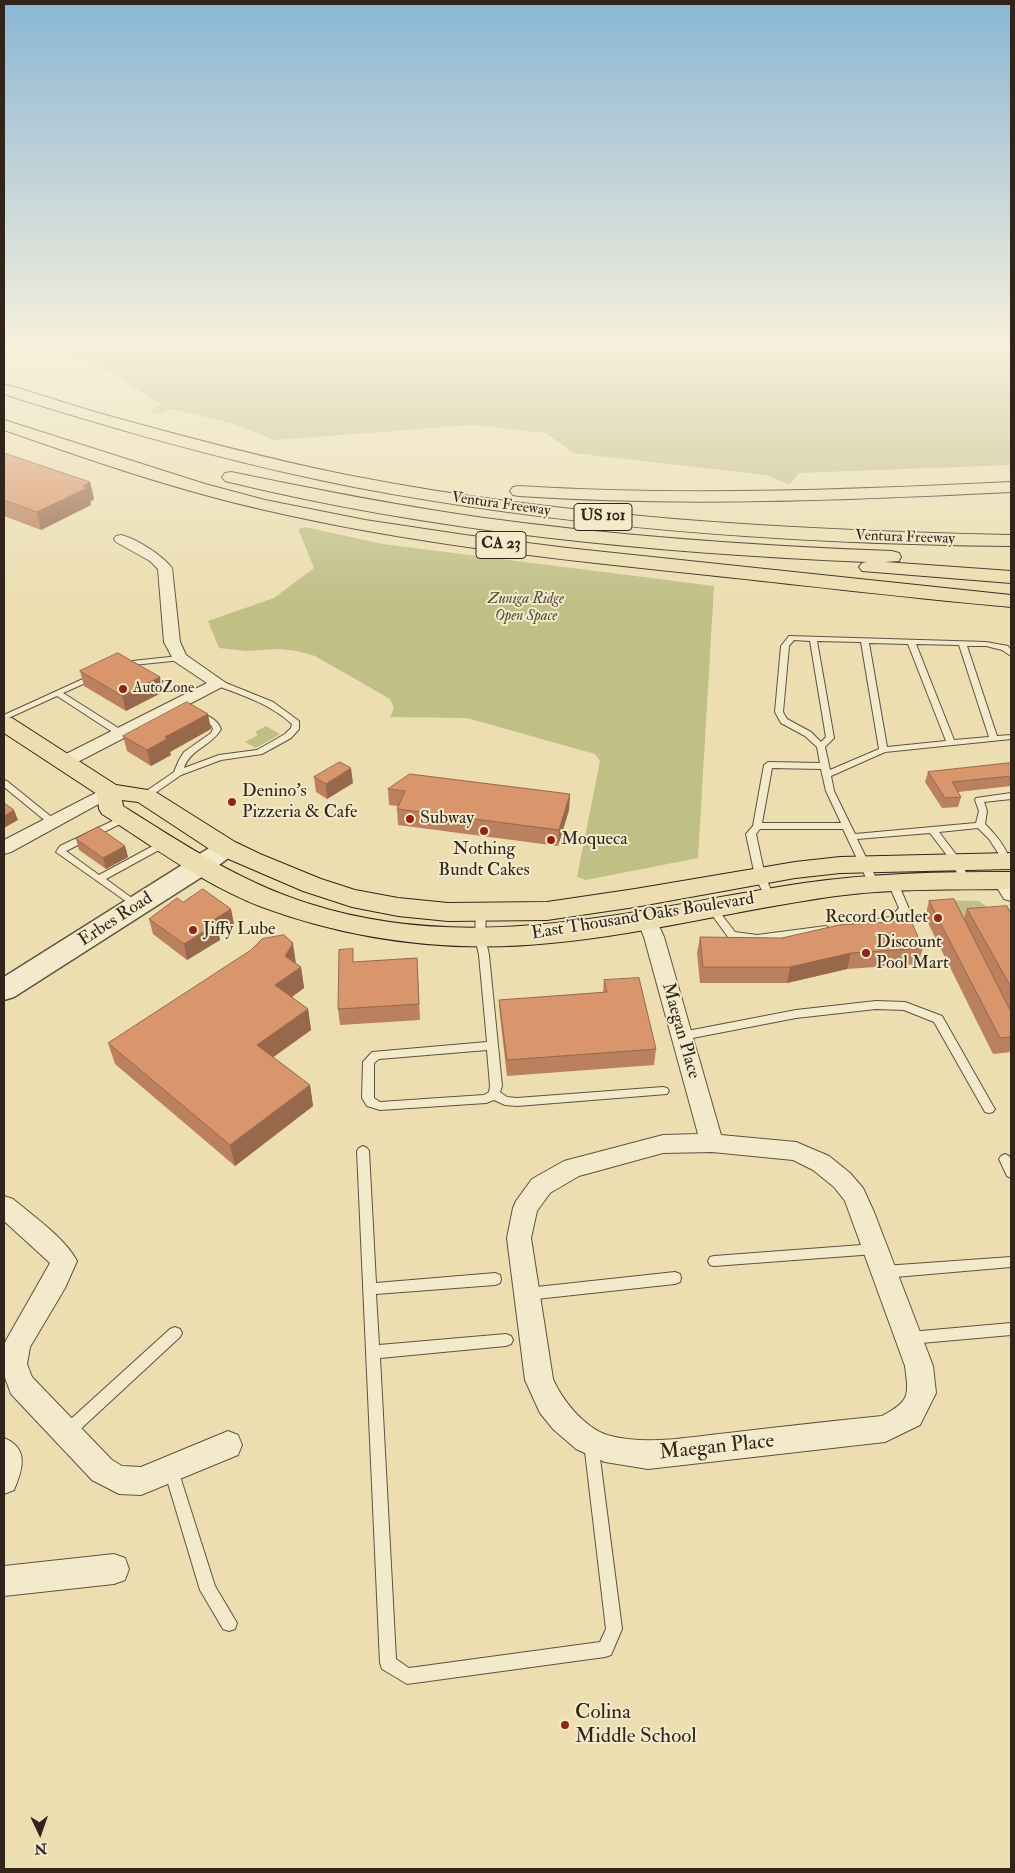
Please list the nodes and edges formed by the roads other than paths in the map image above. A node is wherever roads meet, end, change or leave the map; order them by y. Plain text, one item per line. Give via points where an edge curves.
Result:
1 (20, 430) edge
2 (61, 430) edge
3 (145, 430) edge
4 (201, 445) junction
5 (194, 469) dead end
6 (214, 473) dead end
7 (1011, 487) edge
8 (121, 539) dead end
9 (1011, 541) edge
10 (716, 548) junction
11 (1011, 560) edge
12 (1011, 577) edge
13 (1011, 601) edge
14 (814, 639) junction
15 (865, 641) junction
16 (911, 642) junction
17 (962, 643) junction
18 (1011, 654) edge
19 (179, 658) junction
20 (118, 665) edge
21 (101, 673) edge
22 (218, 683) junction
23 (58, 693) junction
24 (185, 708) junction
25 (4, 718) edge
26 (4, 723) edge
27 (120, 733) junction
28 (1011, 737) edge
29 (994, 739) junction
30 (951, 743) junction
31 (822, 746) junction
32 (883, 750) junction
33 (64, 762) junction
34 (826, 770) junction
35 (178, 773) junction
36 (4, 783) edge
37 (108, 791) junction
38 (145, 796) junction
39 (1011, 796) edge
40 (125, 818) junction
41 (52, 821) junction
42 (980, 825) junction
43 (757, 826) junction
44 (846, 826) junction
45 (932, 830) junction
46 (852, 837) junction
47 (165, 843) junction
48 (4, 848) edge
49 (226, 848) junction
50 (202, 865) junction
51 (961, 872) junction
52 (1010, 874) edge
53 (877, 877) junction
54 (99, 879) junction
55 (765, 886) junction
56 (137, 906) junction
57 (712, 908) junction
58 (647, 920) junction
59 (480, 925) junction
60 (4, 990) edge
61 (682, 1036) junction
62 (492, 1046) junction
63 (663, 1091) dead end
64 (494, 1094) junction
65 (989, 1109) dead end
66 (712, 1143) junction
67 (363, 1152) dead end
68 (1005, 1159) dead end
69 (1011, 1173) edge
70 (6, 1213) edge
71 (880, 1260) junction
72 (714, 1261) dead end
73 (1011, 1262) edge
74 (675, 1278) dead end
75 (495, 1279) dead end
76 (370, 1289) junction
77 (527, 1294) junction
78 (1011, 1329) edge
79 (175, 1333) dead end
80 (909, 1338) junction
81 (506, 1340) dead end
82 (373, 1352) junction
83 (66, 1433) junction
84 (590, 1441) junction
85 (228, 1445) dead end
86 (4, 1452) edge
87 (171, 1470) junction
88 (4, 1480) edge
89 (114, 1569) dead end
90 (4, 1581) edge
91 (229, 1623) dead end

1 - 13 main road, CA 23 via 175,481 266,505 365,525 553,553
2 - 5 main road
3 - 4 main road, Ventura Freeway / US 101
4 - 7 main road via 398,478 579,494 766,498
4 - 9 main road, Ventura Freeway / US 101 via 258,462 332,477 545,511 792,534
6 - 10 main road, Ventura Freeway / US 101 via 428,515
8 - 19 street via 155,558 164,568 172,642
10 - 11 main road, Ventura Freeway / US 101
10 - 12 main road via 860,567
14 - 15 lane
14 - 31 lane via 830,738
14 - 31 lane via 792,638 785,646 779,712 784,721
15 - 16 lane
15 - 32 lane
16 - 17 lane
16 - 30 lane
17 - 18 lane via 1005,648
17 - 29 lane
19 - 20 lane
19 - 22 street
21 - 23 lane
22 - 24 street
22 - 35 lane via 262,701 290,717 296,723 295,729 259,752 219,758
23 - 25 lane
23 - 27 lane
24 - 27 street
24 - 35 lane via 216,724 217,729 214,736 188,753
26 - 33 main road, East Thousand Oaks Boulevard
27 - 33 street
28 - 29 lane
29 - 30 lane
30 - 32 lane
31 - 34 lane
32 - 34 lane
33 - 37 main road, East Thousand Oaks Boulevard
34 - 43 lane via 768,765
34 - 44 lane via 830,791
35 - 38 lane
36 - 41 lane
37 - 38 main road, East Thousand Oaks Boulevard
37 - 40 main road, East Thousand Oaks Boulevard via 111,809
37 - 41 street
38 - 49 main road, East Thousand Oaks Boulevard
39 - 42 lane via 979,800 983,812
40 - 47 main road, East Thousand Oaks Boulevard
40 - 54 lane via 61,852
41 - 48 street
42 - 45 lane
42 - 52 lane via 992,837
43 - 44 lane
43 - 55 lane via 750,834
44 - 46 lane
45 - 46 lane
45 - 51 lane
46 - 53 lane
47 - 50 main road, East Thousand Oaks Boulevard
47 - 54 lane
49 - 50 street, Erbes Road
49 - 59 main road, East Thousand Oaks Boulevard via 312,885 352,898 448,912
50 - 56 street, Erbes Road
50 - 59 main road, East Thousand Oaks Boulevard via 268,899 361,927 423,935
51 - 52 main road, East Thousand Oaks Boulevard
51 - 53 main road, East Thousand Oaks Boulevard
51 - 53 main road, East Thousand Oaks Boulevard
53 - 55 main road, East Thousand Oaks Boulevard via 842,886
53 - 57 lane via 904,910 894,920 757,938 732,935
54 - 56 lane
55 - 57 main road, East Thousand Oaks Boulevard
55 - 59 main road, East Thousand Oaks Boulevard via 515,913
56 - 60 street, Erbes Road
57 - 58 main road, East Thousand Oaks Boulevard
58 - 59 main road, East Thousand Oaks Boulevard via 553,934
58 - 61 street, Maegan Place
59 - 62 lane
61 - 65 lane via 796,1014 876,1005 905,1006 938,1019
61 - 66 street, Maegan Place
62 - 64 lane
62 - 64 lane via 376,1055 369,1062 368,1098 380,1106 486,1099
63 - 64 lane via 517,1102 504,1101
66 - 71 street, Maegan Place via 796,1151 821,1163 854,1194
66 - 77 street, Maegan Place via 664,1144 572,1168 541,1186 525,1208 519,1238
67 - 76 lane
68 - 69 lane
70 - 83 street via 64,1261 18,1344 13,1364 21,1385
71 - 72 lane
71 - 73 lane
71 - 80 street, Maegan Place
74 - 77 lane
75 - 76 lane
76 - 82 lane
77 - 84 street, Maegan Place via 539,1380 550,1404 563,1420
78 - 80 lane
79 - 83 lane
80 - 84 street, Maegan Place via 919,1366 922,1393 910,1416 885,1429 648,1455 606,1448
81 - 82 lane
82 - 84 lane via 388,1663 407,1676 605,1649 614,1629
83 - 87 street via 102,1470 119,1480 141,1482
85 - 87 street
86 - 88 street via 8,1456
87 - 91 lane via 208,1590
89 - 90 street

